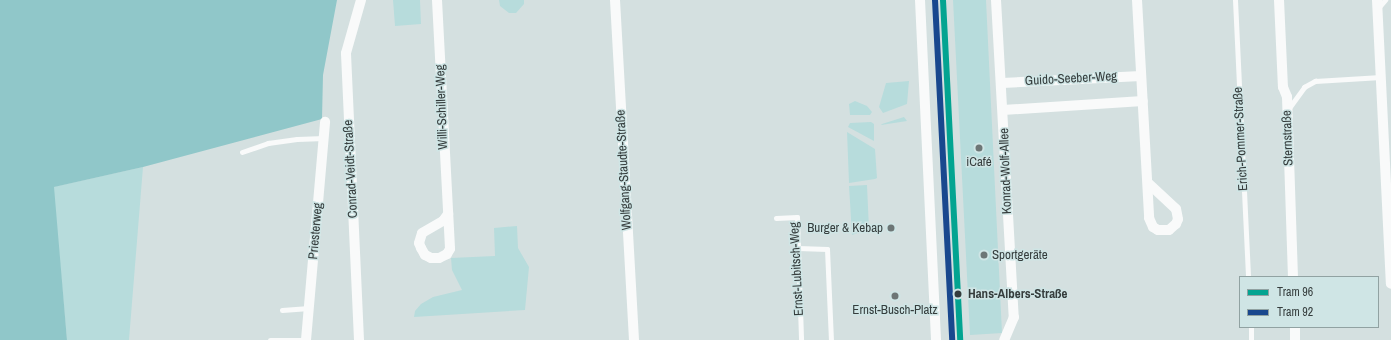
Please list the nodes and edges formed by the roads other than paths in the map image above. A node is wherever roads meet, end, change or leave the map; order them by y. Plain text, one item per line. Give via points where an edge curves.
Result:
1 (361, 0) edge
2 (437, 0) edge
3 (615, 0) edge
4 (920, 0) edge
5 (996, 0) edge
6 (1137, 0) edge
7 (1235, 0) edge
8 (1279, 0) edge
9 (1385, 0) edge
10 (1378, 4) edge
11 (1141, 76) junction
12 (1381, 78) junction
13 (1002, 83) junction
14 (1143, 101) junction
15 (1003, 110) junction
16 (1287, 112) junction
17 (325, 122) dead end
18 (324, 138) junction
19 (242, 152) dead end
20 (1148, 184) dead end
21 (448, 214) dead end
22 (776, 218) dead end
23 (798, 248) junction
24 (1391, 271) edge
25 (1248, 276) edge
26 (1293, 276) edge
27 (1391, 284) edge
28 (309, 308) junction
29 (282, 310) dead end
30 (1251, 328) edge
31 (1294, 328) edge
32 (270, 340) edge
33 (306, 340) edge
34 (359, 340) edge
35 (634, 340) edge
36 (801, 340) edge
37 (831, 340) edge
38 (936, 340) edge
39 (1004, 340) edge
40 (1251, 340) edge
41 (1295, 340) edge

1 - 34 street, Conrad-Veidt-Straße via 346,53
2 - 21 street, Willi-Schiller-Weg
3 - 35 street, Wolfgang-Staudte-Straße
4 - 38 street
5 - 13 street, Konrad-Wolf-Allee
6 - 11 street
7 - 25 lane, Erich-Pommer-Straße
8 - 16 street, Sternstraße via 1283,87 1287,97
9 - 10 lane
10 - 12 street
11 - 13 street, Guido-Seeber-Weg
11 - 14 street
12 - 16 lane via 1315,81 1304,87
12 - 24 street
13 - 15 street, Konrad-Wolf-Allee
14 - 15 street, Guido-Seeber-Weg
14 - 20 street
15 - 39 street, Konrad-Wolf-Allee via 1014,317
16 - 26 street, Sternstraße
17 - 18 street, Priesterweg
18 - 19 lane via 297,139
18 - 28 street, Priesterweg
22 - 23 lane, Ernst-Lubitsch-Weg via 796,217
23 - 36 lane, Ernst-Lubitsch-Weg
23 - 37 lane via 827,249
24 - 27 street
28 - 29 lane
28 - 33 street, Priesterweg
30 - 40 lane
31 - 41 street
32 - 33 lane

